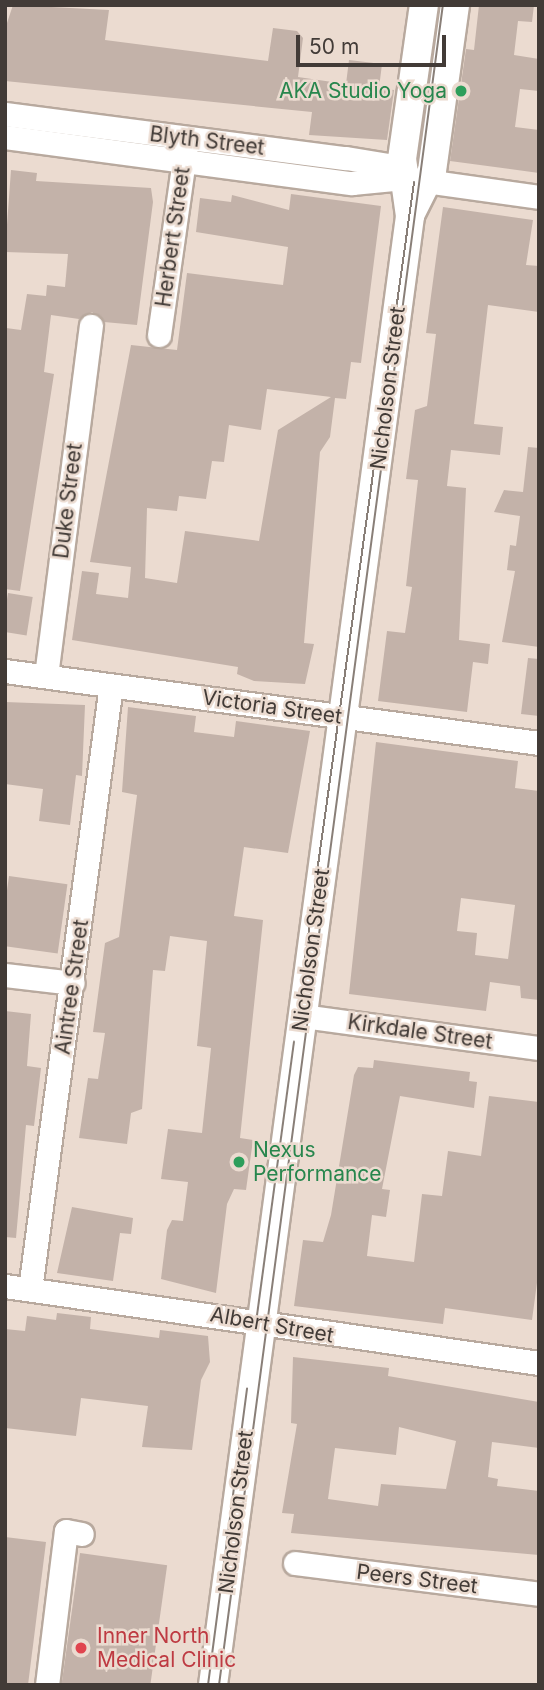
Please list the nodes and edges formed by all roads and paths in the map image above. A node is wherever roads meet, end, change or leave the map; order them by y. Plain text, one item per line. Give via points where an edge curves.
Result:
1 (424, 5) edge
2 (455, 5) edge
3 (5, 114) edge
4 (5, 137) edge
5 (185, 149) junction
6 (417, 180) junction
7 (539, 197) edge
8 (91, 326) dead end
9 (159, 335) dead end
10 (5, 671) edge
11 (46, 676) junction
12 (111, 685) junction
13 (343, 717) junction
14 (539, 743) edge
15 (5, 975) edge
16 (73, 983) junction
17 (302, 1016) junction
18 (539, 1048) edge
19 (5, 1286) edge
20 (30, 1289) junction
21 (261, 1324) junction
22 (539, 1363) edge
23 (82, 1534) dead end
24 (295, 1563) dead end
25 (539, 1594) edge
26 (47, 1685) edge
27 (213, 1685) edge

1 - 6 main road, Nicholson Street
2 - 6 main road, Nicholson Street
3 - 5 street, Blyth Street
4 - 5 street, Blyth Street
5 - 6 street, Blyth Street via 380,163
5 - 9 street, Herbert Street
6 - 7 street, Blyth Street
6 - 13 main road, Nicholson Street
8 - 11 street, Duke Street
10 - 11 street, Victoria Street
11 - 12 street, Victoria Street
12 - 13 street, Victoria Street
12 - 16 street, Aintree Street
13 - 14 street, Victoria Street
13 - 17 main road, Nicholson Street
15 - 16 street
16 - 20 street, Aintree Street
17 - 18 street, Kirkdale Street
17 - 21 main road, Nicholson Street
19 - 20 street, Albert Street
20 - 21 street, Albert Street
21 - 22 street, Albert Street
21 - 27 main road, Nicholson Street
23 - 26 street via 66,1531
24 - 25 street, Peers Street

